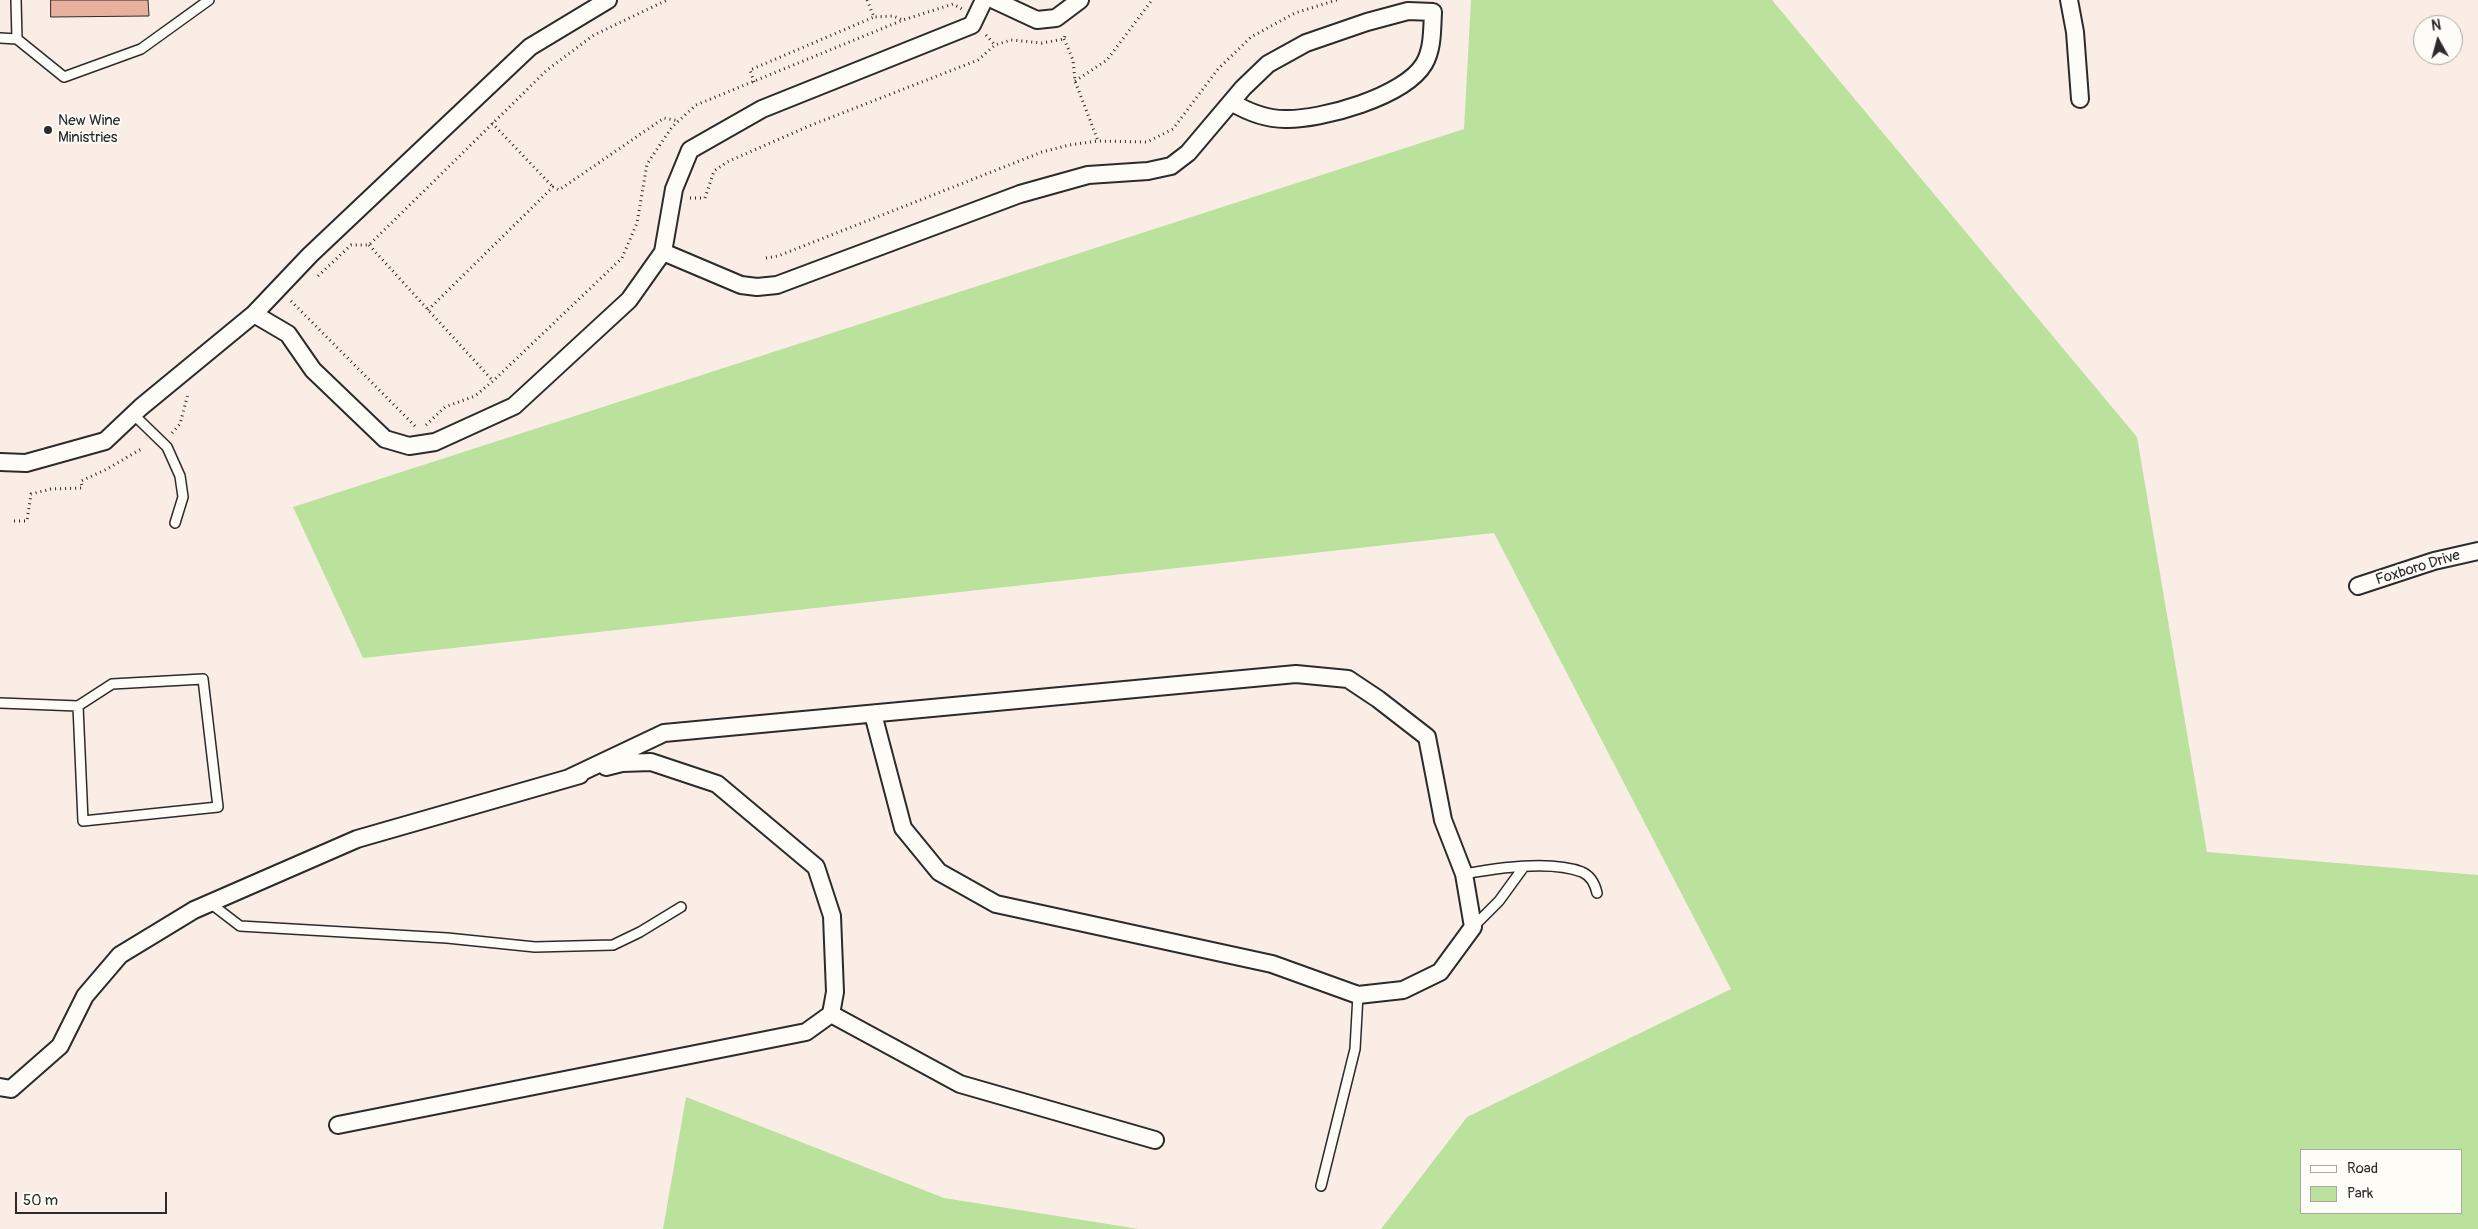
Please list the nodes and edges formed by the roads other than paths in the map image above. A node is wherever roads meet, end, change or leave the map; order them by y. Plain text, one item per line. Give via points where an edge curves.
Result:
1 (16, 0) edge
2 (209, 0) edge
3 (608, 0) edge
4 (984, 0) edge
5 (994, 0) edge
6 (1080, 0) edge
7 (2069, 0) edge
8 (1433, 6) edge
9 (0, 38) edge
10 (17, 39) junction
11 (2080, 99) dead end
12 (1231, 102) junction
13 (663, 252) junction
14 (254, 314) junction
15 (133, 414) junction
16 (0, 462) edge
17 (176, 523) dead end
18 (2478, 551) edge
19 (2358, 586) dead end
20 (0, 703) edge
21 (78, 706) junction
22 (873, 714) junction
23 (569, 778) junction
24 (1523, 868) junction
25 (1464, 874) junction
26 (1597, 893) dead end
27 (210, 903) junction
28 (681, 907) dead end
29 (1473, 927) junction
30 (1358, 994) junction
31 (831, 1014) junction
32 (0, 1087) edge
33 (338, 1125) dead end
34 (1155, 1140) dead end
35 (1321, 1186) dead end

1 - 10 lane
2 - 10 lane via 141,48 64,77
3 - 14 street via 530,47 310,256
4 - 13 street via 972,25 762,109 690,150 674,189
5 - 6 street via 1037,20 1056,18
7 - 11 street
8 - 12 street via 1306,43 1268,64
8 - 12 street via 1431,43 1424,64 1412,79 1367,102 1313,118 1284,120 1251,114
9 - 10 lane
12 - 13 street via 1188,153 1171,166 1088,175 1020,194 777,285 757,287 741,284
13 - 14 street via 629,300 514,406 435,442 409,446 386,439 313,370 288,334
14 - 15 street
15 - 16 street via 104,441 26,462
15 - 17 lane via 167,447 180,476 183,497
18 - 19 street, Foxboro Drive via 2434,561
20 - 21 lane
21 - 21 lane via 83,821 218,807 203,679 112,684
22 - 23 street via 664,733
22 - 25 street via 1296,674 1348,679 1427,737 1443,820
22 - 30 street via 903,828 939,872 996,904 1272,964
23 - 27 street via 356,839
23 - 31 street via 622,762 650,762 717,784 816,867 832,916 835,992
24 - 25 lane
24 - 26 lane via 1566,868 1584,873 1594,883
24 - 29 lane via 1499,901
25 - 29 street
27 - 28 lane via 240,926 447,938 535,947 613,945
27 - 32 street via 120,955 85,996 60,1046 11,1088
29 - 30 street via 1440,972 1403,990
30 - 35 lane via 1355,1048
31 - 33 street via 806,1032
31 - 34 street via 960,1084

